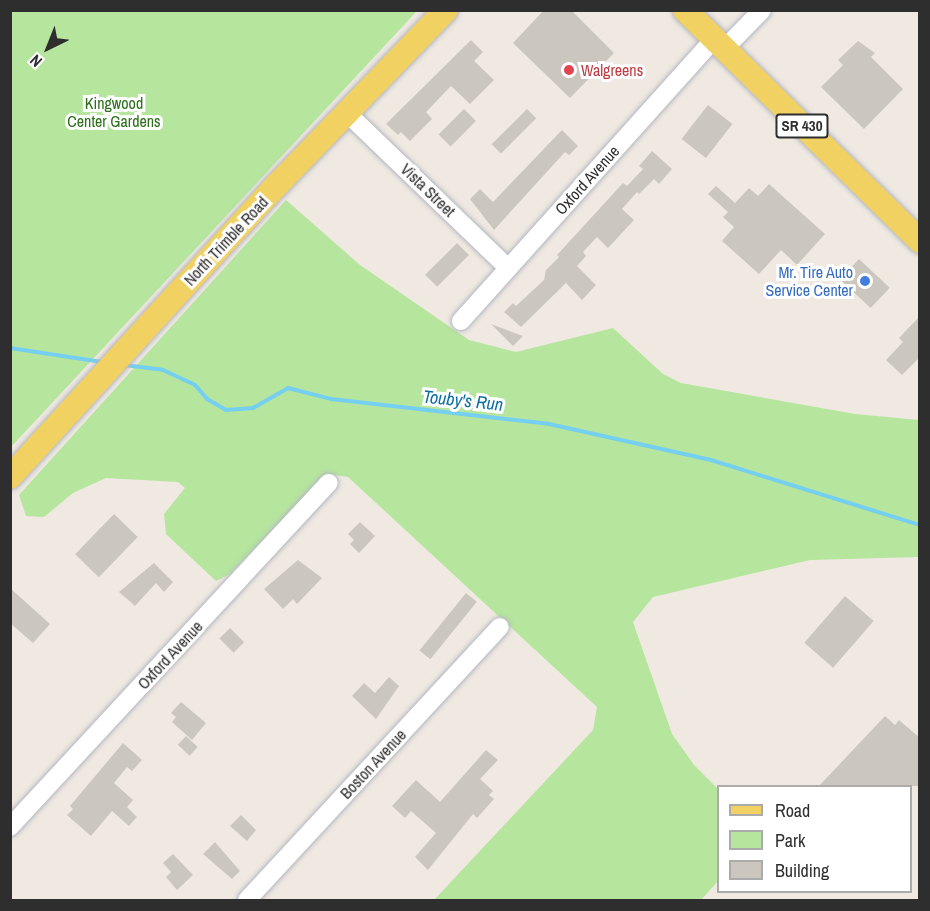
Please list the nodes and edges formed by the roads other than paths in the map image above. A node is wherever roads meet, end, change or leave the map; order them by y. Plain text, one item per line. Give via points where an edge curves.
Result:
1 (446, 10) edge
2 (686, 10) edge
3 (762, 10) edge
4 (719, 44) junction
5 (347, 113) junction
6 (917, 233) edge
7 (508, 268) junction
8 (460, 321) dead end
9 (10, 477) edge
10 (329, 483) dead end
11 (500, 627) dead end
12 (10, 827) edge
13 (247, 900) edge

1 - 5 main road, North Trimble Road
2 - 4 main road, SR 430
3 - 4 street, Oxford Avenue
4 - 6 main road, SR 430
4 - 7 street, Oxford Avenue
5 - 7 street, Vista Street
5 - 9 main road, North Trimble Road
7 - 8 street, Oxford Avenue
10 - 12 street, Oxford Avenue
11 - 13 street, Boston Avenue

